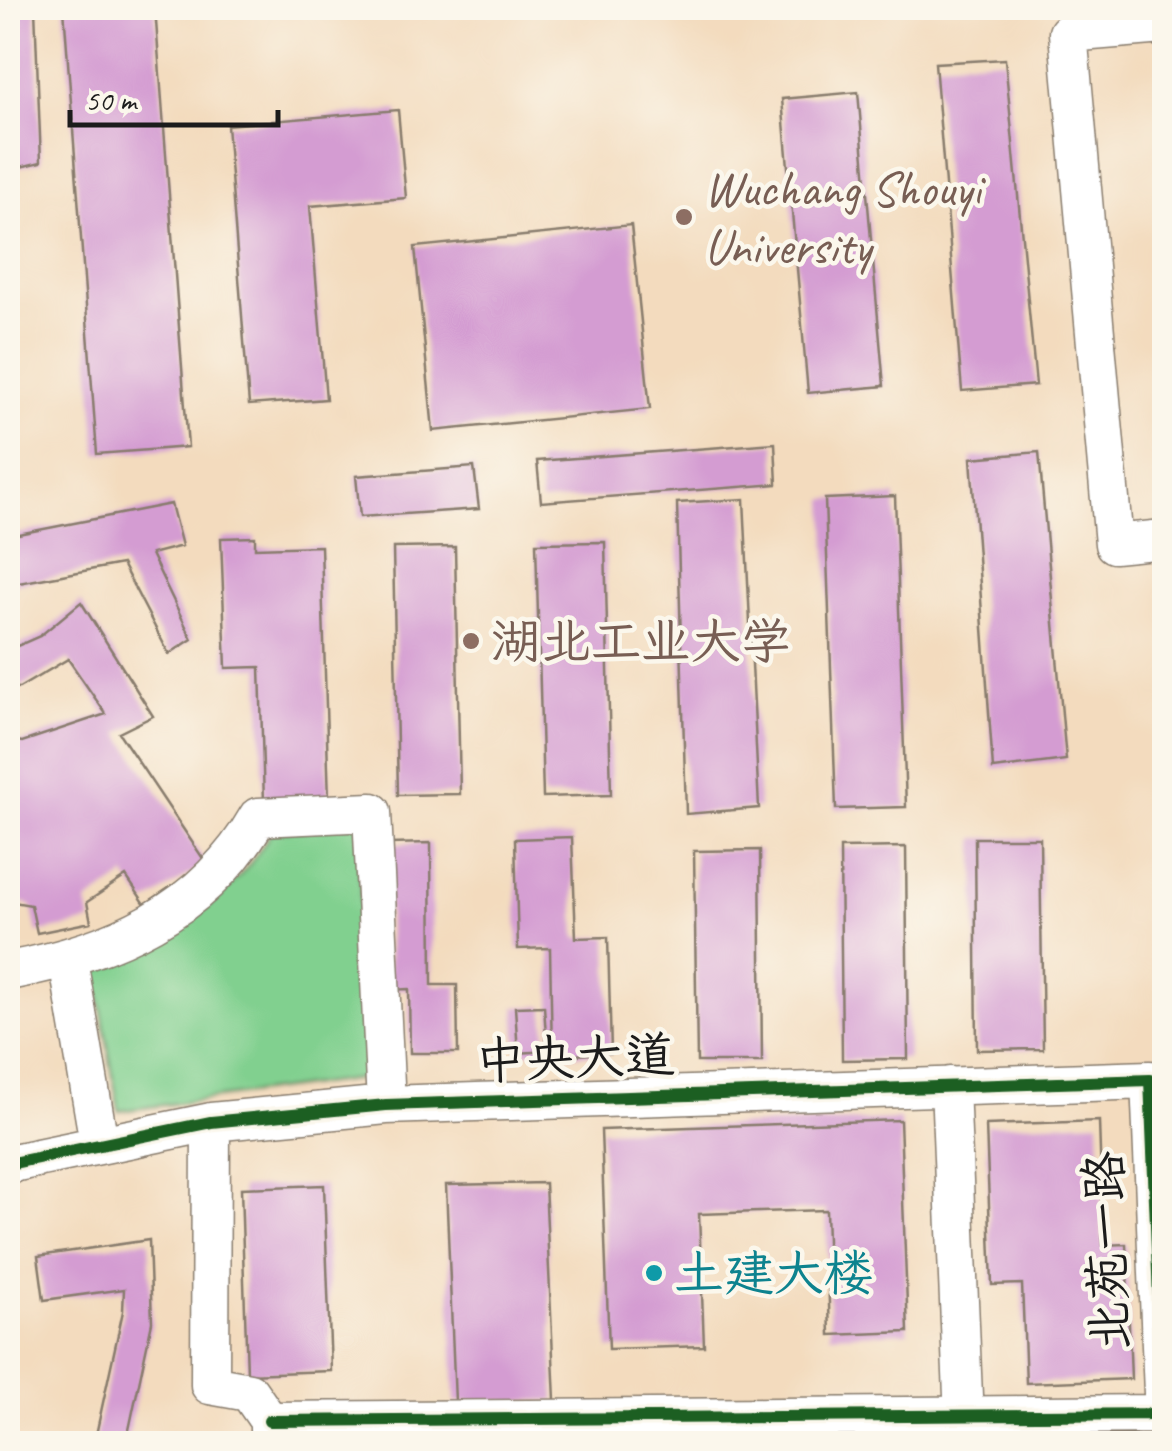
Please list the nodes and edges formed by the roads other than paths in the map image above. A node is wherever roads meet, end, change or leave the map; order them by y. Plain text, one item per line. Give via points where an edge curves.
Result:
1 (1164, 25) edge
2 (1164, 539) edge
3 (68, 960) junction
4 (8, 972) edge
5 (1150, 1080) joint
6 (950, 1086) junction
7 (386, 1104) junction
8 (212, 1122) junction
9 (99, 1143) junction
10 (8, 1164) edge
11 (1164, 1416) edge
12 (965, 1430) edge
13 (269, 1432) edge

1 - 2 street via 1068,33 1114,544
3 - 4 street
3 - 7 street via 174,911 214,880 258,818 372,812
3 - 9 street
5 - 6 street, 中央大道
5 - 11 street, 北苑一路
6 - 7 street, 中央大道
6 - 12 street
7 - 8 street, 中央大道
8 - 9 street, 中央大道
8 - 13 street via 210,1384 249,1392
9 - 10 street, 中央大道
11 - 12 street
12 - 13 street

